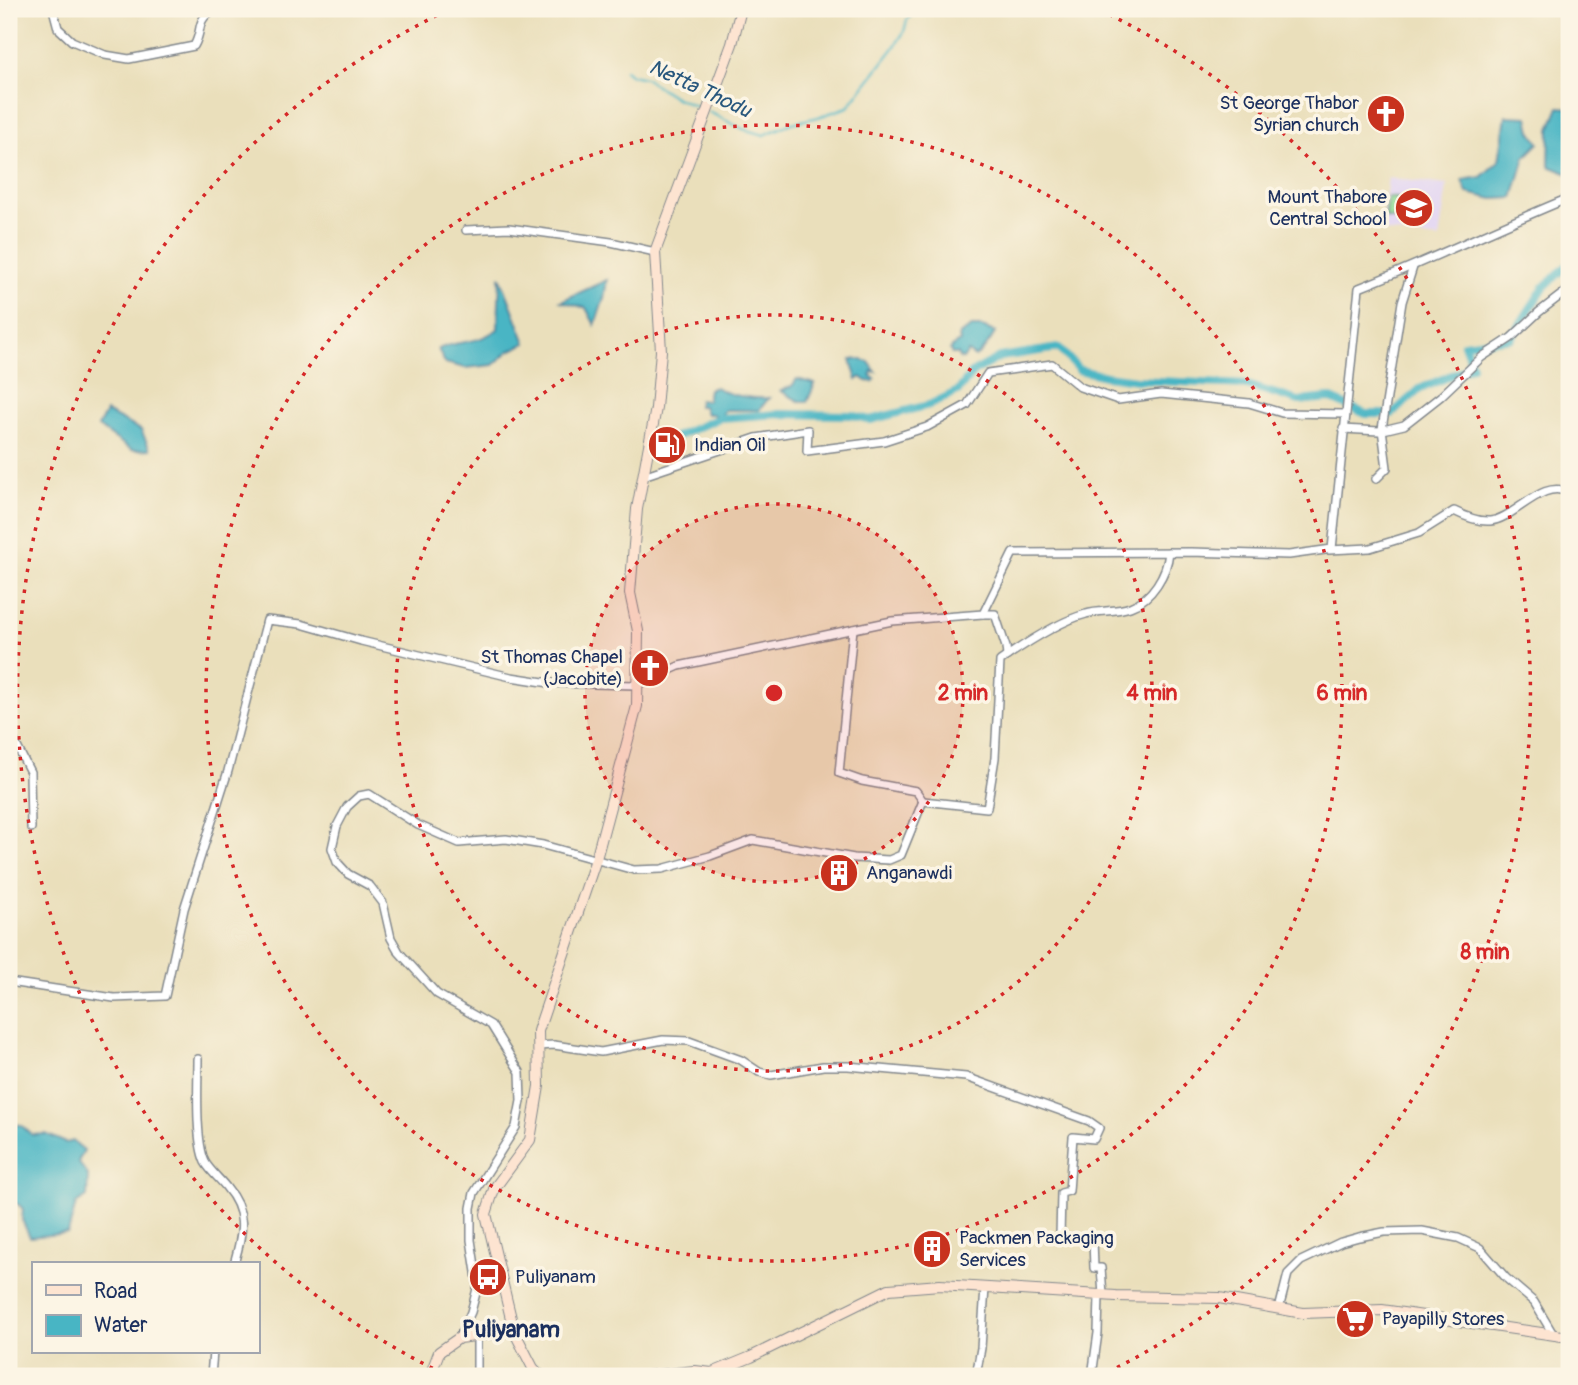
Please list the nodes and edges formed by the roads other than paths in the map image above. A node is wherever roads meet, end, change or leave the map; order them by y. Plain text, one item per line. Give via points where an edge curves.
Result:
1 (53, 9) edge
2 (215, 9) edge
3 (741, 9) edge
4 (1569, 198) edge
5 (466, 230) dead end
6 (655, 252) junction
7 (1413, 267) junction
8 (1569, 289) edge
9 (1345, 414) junction
10 (1343, 429) junction
11 (1382, 430) junction
12 (643, 476) junction
13 (1376, 479) dead end
14 (1569, 493) edge
15 (1328, 550) junction
16 (1169, 552) junction
17 (983, 614) junction
18 (853, 629) junction
19 (1007, 656) junction
20 (637, 685) junction
21 (9, 731) edge
22 (923, 801) junction
23 (31, 828) dead end
24 (596, 859) junction
25 (9, 982) edge
26 (538, 1046) junction
27 (198, 1059) dead end
28 (234, 1262) edge
29 (985, 1288) junction
30 (1101, 1295) junction
31 (1279, 1309) junction
32 (514, 1331) junction
33 (1553, 1334) junction
34 (1569, 1336) edge
35 (477, 1337) junction
36 (459, 1338) junction
37 (213, 1354) edge
38 (211, 1376) edge
39 (430, 1376) edge
40 (477, 1376) edge
41 (541, 1376) edge
42 (648, 1376) edge
43 (976, 1376) edge
44 (1092, 1376) edge

1 - 2 street via 58,29 72,41 129,59 194,47 200,22
3 - 6 main road
4 - 7 street
5 - 6 street via 509,228
6 - 12 main road via 661,351
7 - 9 street via 1359,288
7 - 11 street via 1402,302
8 - 11 street via 1405,425
9 - 10 street
9 - 12 street via 1282,413 1249,403 1161,394 1118,400 1080,387 1052,364 988,373 967,405 927,427 884,441 807,451 808,430 756,438
10 - 11 street
10 - 15 street via 1332,549
11 - 13 street via 1387,468
12 - 20 main road via 630,593 638,631
14 - 15 street via 1550,489 1492,521 1454,511 1419,533 1370,548
15 - 16 street via 1289,555
16 - 17 street via 1013,553
16 - 19 street via 1160,581 1143,599 1129,607 1086,614
17 - 18 street
17 - 19 street via 995,614
18 - 20 street via 679,666
18 - 22 street via 839,773 916,792
19 - 22 street via 1000,661 995,758 986,808
20 - 24 main road via 637,706
20 - 25 street via 511,677 301,624 267,620 228,771 184,909 165,996 114,998
21 - 23 street via 30,772
22 - 24 street via 901,855 889,860 753,840 662,869 634,870
24 - 26 main road via 538,1031
24 - 36 street via 506,839 459,843 418,825 369,794 359,796 337,825 332,848 337,862 370,886 383,903 399,952 437,994 491,1025 520,1072 516,1127 474,1193 471,1240 478,1285
26 - 30 street via 601,1052 663,1040 689,1041 771,1075 848,1066 966,1077 1089,1121 1099,1128 1094,1139 1073,1138 1069,1191 1061,1193 1060,1237 1093,1239 1094,1268 1101,1268
26 - 32 main road via 540,1086 530,1140 494,1189 486,1214
27 - 28 street via 200,1145 206,1163 230,1191 243,1228
29 - 30 main road
29 - 42 main road via 889,1289 712,1373
29 - 43 street
30 - 31 main road via 1219,1298
30 - 44 street
31 - 33 main road via 1303,1313 1382,1310
31 - 33 street via 1287,1274 1301,1261 1359,1237 1422,1231 1480,1248 1534,1302
32 - 35 main road
32 - 41 main road
33 - 34 main road
35 - 36 main road
35 - 40 street
36 - 39 main road via 439,1352
37 - 38 street

